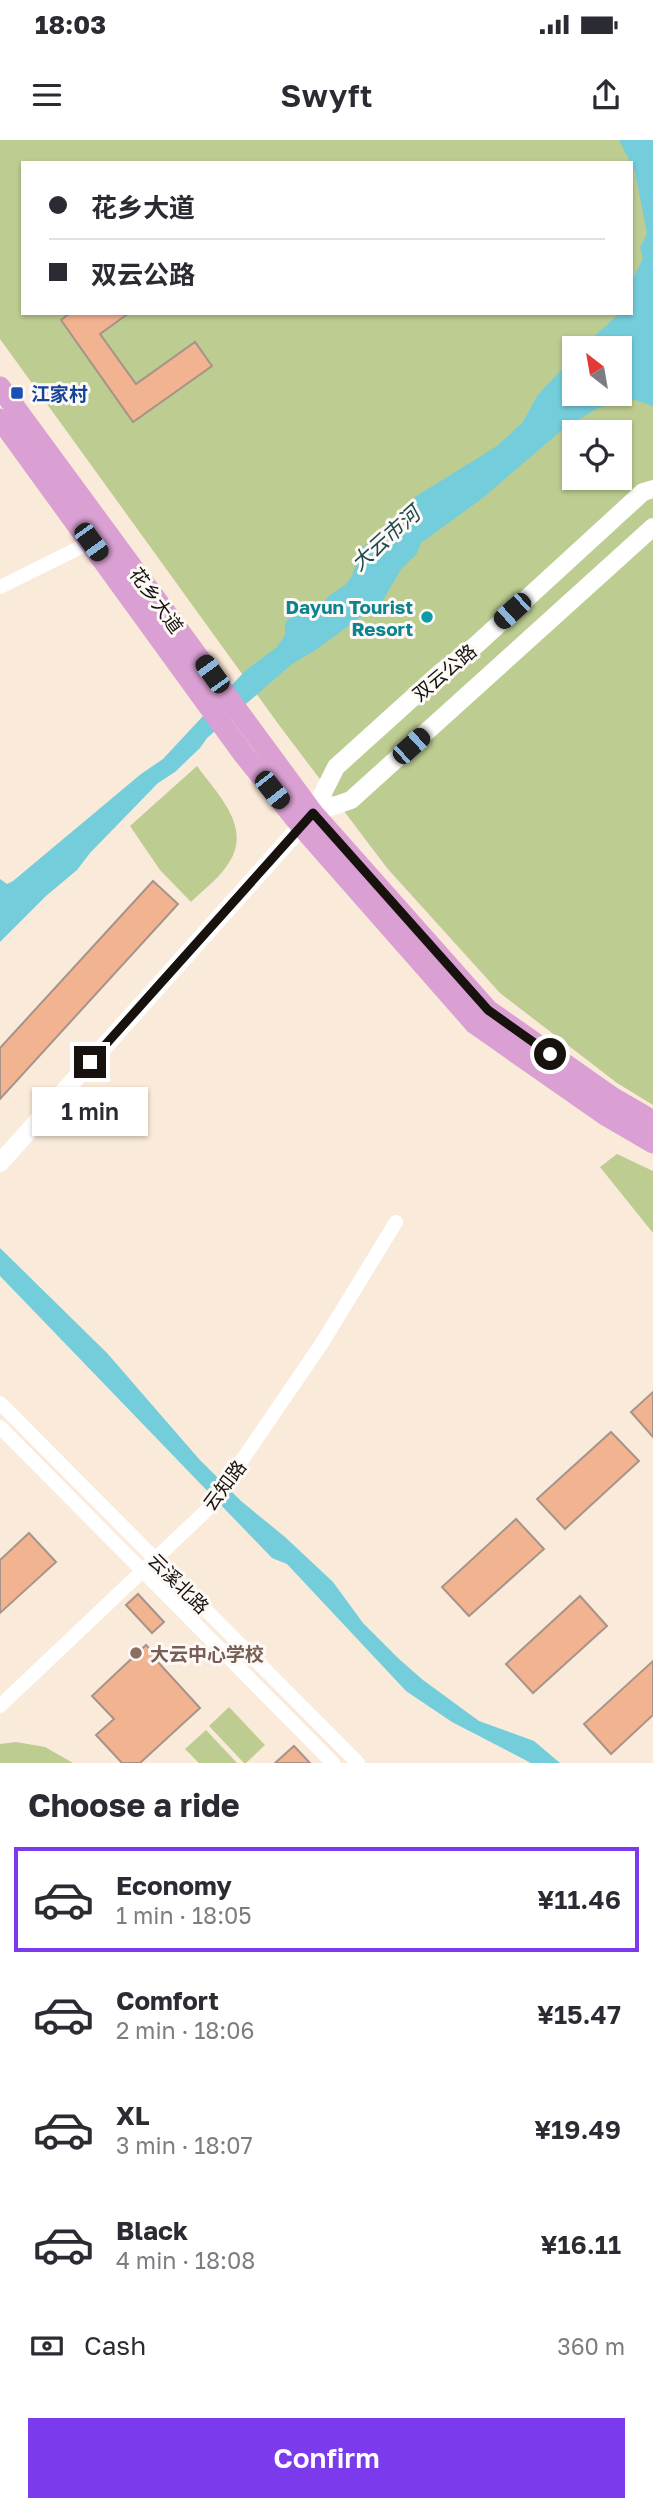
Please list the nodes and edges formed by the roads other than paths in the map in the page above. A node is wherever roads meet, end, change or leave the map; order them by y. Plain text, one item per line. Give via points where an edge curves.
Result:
1 (0, 387) edge
2 (0, 419) edge
3 (653, 489) edge
4 (653, 527) edge
5 (91, 542) junction
6 (0, 587) edge
7 (307, 819) junction
8 (653, 1121) edge
9 (653, 1143) edge
10 (0, 1163) edge
11 (396, 1222) dead end
12 (0, 1403) edge
13 (0, 1427) edge
14 (156, 1560) junction
15 (144, 1572) junction
16 (0, 1706) edge
17 (333, 1763) edge
18 (358, 1763) edge

1 - 7 main road, 花乡大道 via 245,719
2 - 5 main road, 花乡大道
3 - 7 street, 双云公路 via 643,492 336,767
4 - 7 street, 双云公路 via 351,800
5 - 6 street
5 - 7 main road, 花乡大道 via 227,733
7 - 8 main road, 花乡大道 via 488,1010
7 - 9 main road, 花乡大道 via 475,1024
7 - 10 street, 双云公路
11 - 14 street, 云知路 via 231,1479
12 - 14 street, 云溪北路
13 - 15 street, 云溪北路
14 - 15 street, 云知路
14 - 18 street, 云溪北路
15 - 16 street, 云知路
15 - 17 street, 云溪北路

